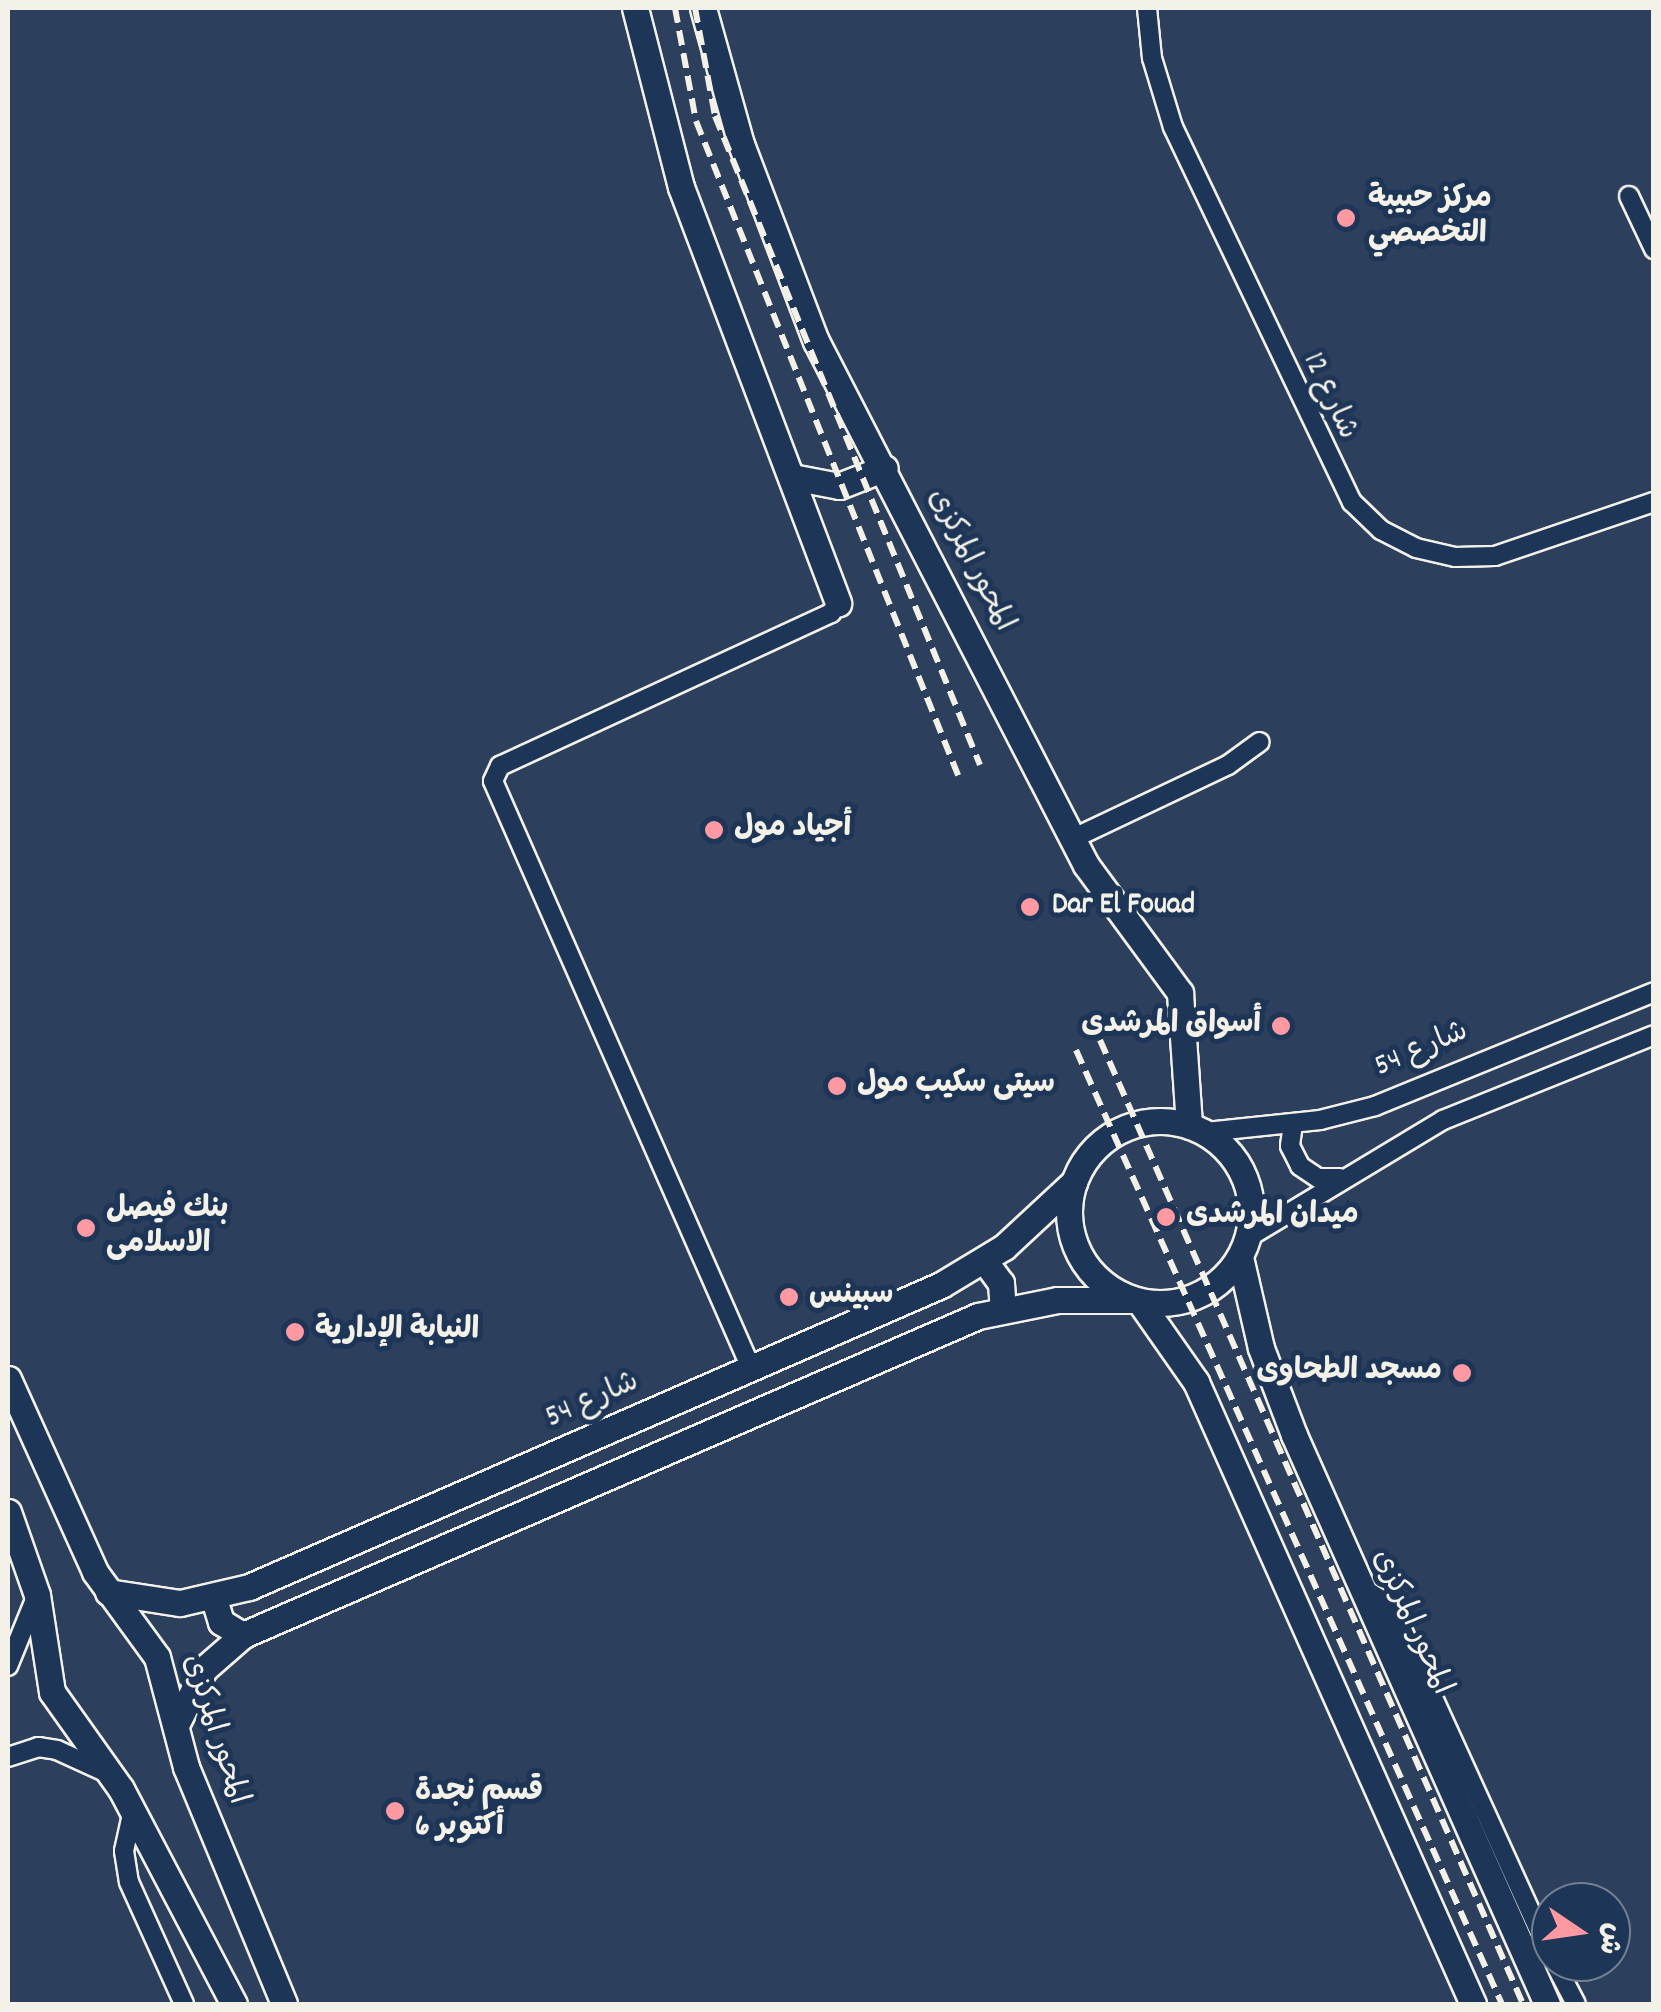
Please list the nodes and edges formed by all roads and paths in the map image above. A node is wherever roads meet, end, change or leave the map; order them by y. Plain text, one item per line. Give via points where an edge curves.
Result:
1 (635, 8) edge
2 (703, 8) edge
3 (1146, 8) edge
4 (1629, 196) dead end
5 (1654, 250) edge
6 (884, 468) junction
7 (792, 477) junction
8 (1654, 502) edge
9 (838, 603) joint
10 (1260, 742) dead end
11 (1072, 838) junction
12 (1654, 992) edge
13 (1654, 1035) edge
14 (1292, 1124) junction
15 (1198, 1129) junction
16 (1340, 1178) junction
17 (1074, 1182) junction
18 (1244, 1247) junction
19 (984, 1260) junction
20 (1136, 1301) junction
21 (1003, 1309) junction
22 (751, 1368) junction
23 (8, 1380) edge
24 (8, 1512) edge
25 (1357, 1586) junction
26 (108, 1592) junction
27 (37, 1594) junction
28 (214, 1599) junction
29 (243, 1635) junction
30 (8, 1666) edge
31 (177, 1722) junction
32 (8, 1757) edge
33 (113, 1776) junction
34 (134, 1810) junction
35 (1531, 1913) edge
36 (184, 2004) edge
37 (234, 2004) edge
38 (284, 2004) edge
39 (1474, 2004) edge
40 (1547, 2004) edge

1 - 7 main road via 681,188
2 - 6 main road, المحور المركزى via 741,144 789,276
3 - 8 street, شارع 12 via 1152,58 1173,127 1352,502 1381,530 1455,558 1495,556
4 - 5 street
6 - 7 main road via 839,486
6 - 11 main road, المحور المركزى
7 - 9 main road
9 - 22 street via 831,612 500,766 493,781
10 - 11 street via 1228,765
11 - 15 main road, المحور المركزى via 1180,994
12 - 14 street, شارع 54 via 1375,1106
13 - 16 street via 1443,1120
14 - 15 street, شارع 54
14 - 16 street via 1290,1146 1300,1166 1318,1178
15 - 17 main road via 1156,1120 1115,1132
15 - 18 main road via 1245,1177
16 - 18 street
17 - 19 main road, شارع 54
17 - 20 main road via 1074,1243 1096,1278
18 - 20 main road via 1198,1296
18 - 25 main road, المحور المركزى via 1276,1392
19 - 21 main road via 1001,1283
19 - 22 main road, شارع 54
20 - 21 main road via 1057,1300
20 - 39 main road via 1196,1382
21 - 29 main road
22 - 28 main road, شارع 54
23 - 26 main road, المحور المركزى
24 - 27 main road
25 - 35 street via 1382,1600 1399,1623
25 - 40 main road, المحور المركزى
26 - 28 main road, شارع 54 via 152,1602
26 - 31 main road, المحور المركزى via 157,1657
27 - 30 street
27 - 33 main road via 52,1692
28 - 29 main road via 221,1622
29 - 31 main road via 204,1669
31 - 38 main road, المحور المركزى via 186,1767
32 - 33 street via 57,1750
33 - 34 main road
34 - 36 street via 124,1851 129,1882
34 - 37 main road

